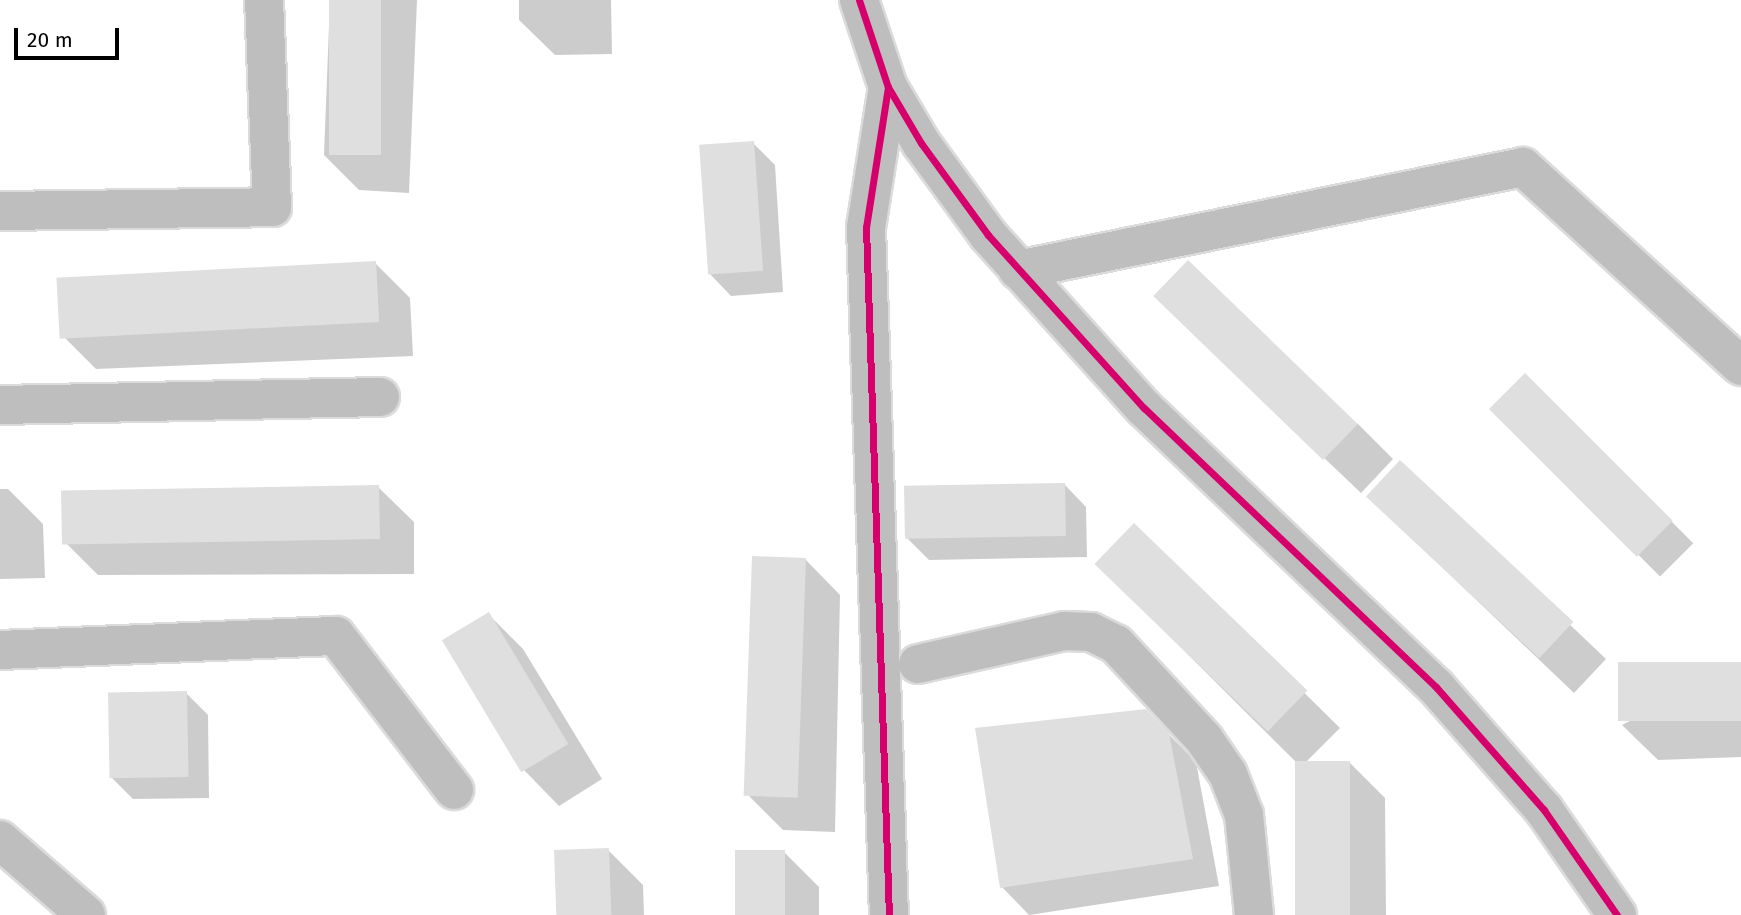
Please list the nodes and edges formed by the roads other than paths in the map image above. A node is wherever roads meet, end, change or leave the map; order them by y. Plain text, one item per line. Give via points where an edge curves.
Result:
1 (264, 0) edge
2 (859, 0) edge
3 (888, 87) junction
4 (0, 211) edge
5 (1018, 270) junction
6 (1741, 366) edge
7 (380, 397) dead end
8 (0, 405) edge
9 (0, 650) edge
10 (918, 664) dead end
11 (454, 790) dead end
12 (0, 840) edge
13 (86, 915) edge
14 (889, 915) edge
15 (1254, 915) edge
16 (1617, 915) edge

1 - 4 street via 272,207
2 - 3 street
3 - 5 street via 957,195
3 - 14 street via 866,227
5 - 6 street via 1523,167
5 - 16 street via 1144,408 1446,697 1544,810
7 - 8 street
9 - 11 street via 336,636
10 - 15 street via 1064,631 1091,632 1116,643 1204,739 1228,774 1244,815
12 - 13 street

